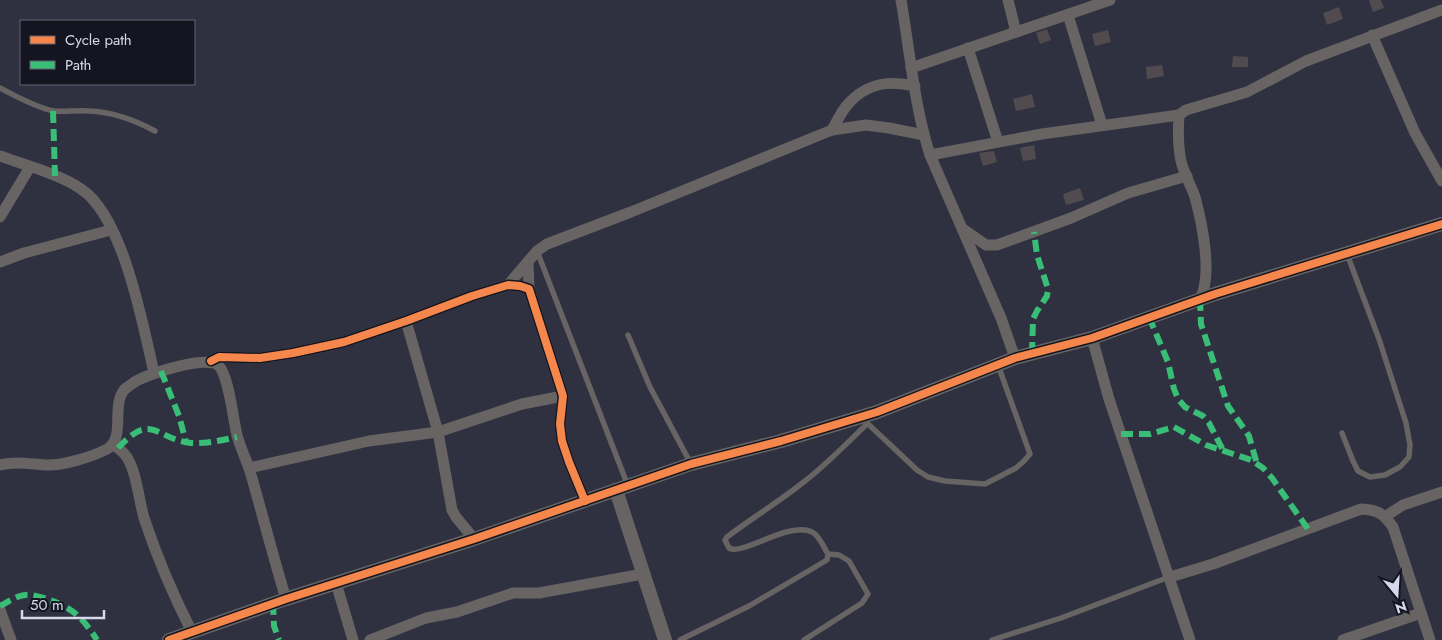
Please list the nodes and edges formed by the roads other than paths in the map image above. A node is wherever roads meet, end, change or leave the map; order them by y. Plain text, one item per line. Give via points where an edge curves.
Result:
1 (901, 0) edge
2 (1008, 0) edge
3 (1110, 0) edge
4 (1442, 10) edge
5 (1068, 14) junction
6 (1016, 32) junction
7 (1372, 36) junction
8 (968, 48) junction
9 (911, 68) junction
10 (915, 86) junction
11 (0, 88) edge
12 (1180, 115) junction
13 (1102, 125) junction
14 (832, 130) junction
15 (155, 131) dead end
16 (924, 135) junction
17 (998, 142) junction
18 (930, 154) junction
19 (0, 156) edge
20 (30, 167) junction
21 (1187, 176) junction
22 (1442, 181) edge
23 (0, 217) edge
24 (1442, 224) edge
25 (963, 229) junction
26 (111, 230) junction
27 (537, 252) junction
28 (1347, 254) junction
29 (0, 262) edge
30 (528, 262) junction
31 (508, 285) junction
32 (528, 290) junction
33 (1200, 300) junction
34 (406, 321) junction
35 (628, 335) dead end
36 (1092, 338) junction
37 (1015, 358) junction
38 (211, 361) junction
39 (998, 365) junction
40 (154, 373) junction
41 (563, 396) junction
42 (864, 420) junction
43 (438, 432) junction
44 (1342, 433) dead end
45 (113, 445) junction
46 (691, 464) junction
47 (0, 465) edge
48 (249, 468) junction
49 (622, 488) junction
50 (1442, 492) edge
51 (585, 501) junction
52 (1386, 516) junction
53 (474, 539) junction
54 (828, 554) junction
55 (643, 574) junction
56 (1170, 577) junction
57 (336, 583) junction
58 (286, 598) junction
59 (0, 610) edge
60 (1421, 613) junction
61 (192, 632) junction
62 (11, 640) edge
63 (169, 640) edge
64 (353, 640) edge
65 (370, 640) edge
66 (666, 640) edge
67 (680, 640) edge
68 (804, 640) edge
69 (992, 640) edge
70 (1190, 640) edge
71 (1343, 640) edge
72 (1430, 640) edge

1 - 9 street
2 - 6 street
3 - 5 street
4 - 7 street
5 - 6 street
5 - 13 street
6 - 8 street
7 - 12 street via 1306,61 1247,92 1186,110
7 - 22 street via 1415,133
8 - 9 street
8 - 17 street
9 - 10 street
10 - 14 street via 884,83 864,90 848,103
10 - 16 street
11 - 15 lane via 53,111 111,113 133,119
12 - 13 street
12 - 21 street via 1181,162
13 - 17 street
14 - 16 street via 866,125
14 - 27 street via 547,244
16 - 18 street
17 - 18 street
18 - 25 street
19 - 20 street
20 - 23 street
20 - 26 street via 82,189 99,206
21 - 25 street via 1128,193 996,245 986,245
21 - 33 street via 1197,206 1206,267 1205,288
24 - 28 street
25 - 37 street
26 - 29 street
26 - 40 street via 126,260
27 - 30 street
27 - 49 lane
28 - 33 street
28 - 44 lane via 1406,423 1409,458 1385,475 1370,477 1358,471
30 - 31 street
30 - 32 street
31 - 32 street
31 - 34 street
32 - 41 street
33 - 36 street
34 - 38 street via 344,342 293,353 260,358 219,357
34 - 43 street
35 - 46 lane via 650,387
36 - 37 street
36 - 56 street via 1109,399
37 - 39 street
38 - 40 street
38 - 48 street via 219,365 224,376 237,437
39 - 42 street
39 - 42 lane via 1030,454 1016,468 985,484 928,477
40 - 45 street via 124,389 118,401 117,437
41 - 43 street via 522,404
41 - 51 street via 562,441
42 - 46 street
42 - 54 lane via 805,481 725,540 729,548 738,550 774,535 812,532
43 - 48 street via 369,441
43 - 53 street via 452,510
45 - 47 street via 62,464 28,462
45 - 61 street via 124,453 134,472 158,556
46 - 49 street
48 - 58 street
49 - 51 street
49 - 55 street
50 - 52 street via 1403,505
51 - 53 street
52 - 56 street via 1375,510 1361,509
52 - 60 street via 1393,526
53 - 57 street
54 - 67 lane via 825,562 749,606
54 - 68 lane via 849,560 868,594 862,603
55 - 65 street via 539,593 513,593 457,612 426,618
55 - 66 street
56 - 69 lane
56 - 70 street
57 - 58 street
57 - 64 street
58 - 61 street
59 - 62 street
60 - 71 street
60 - 72 street
61 - 63 street

